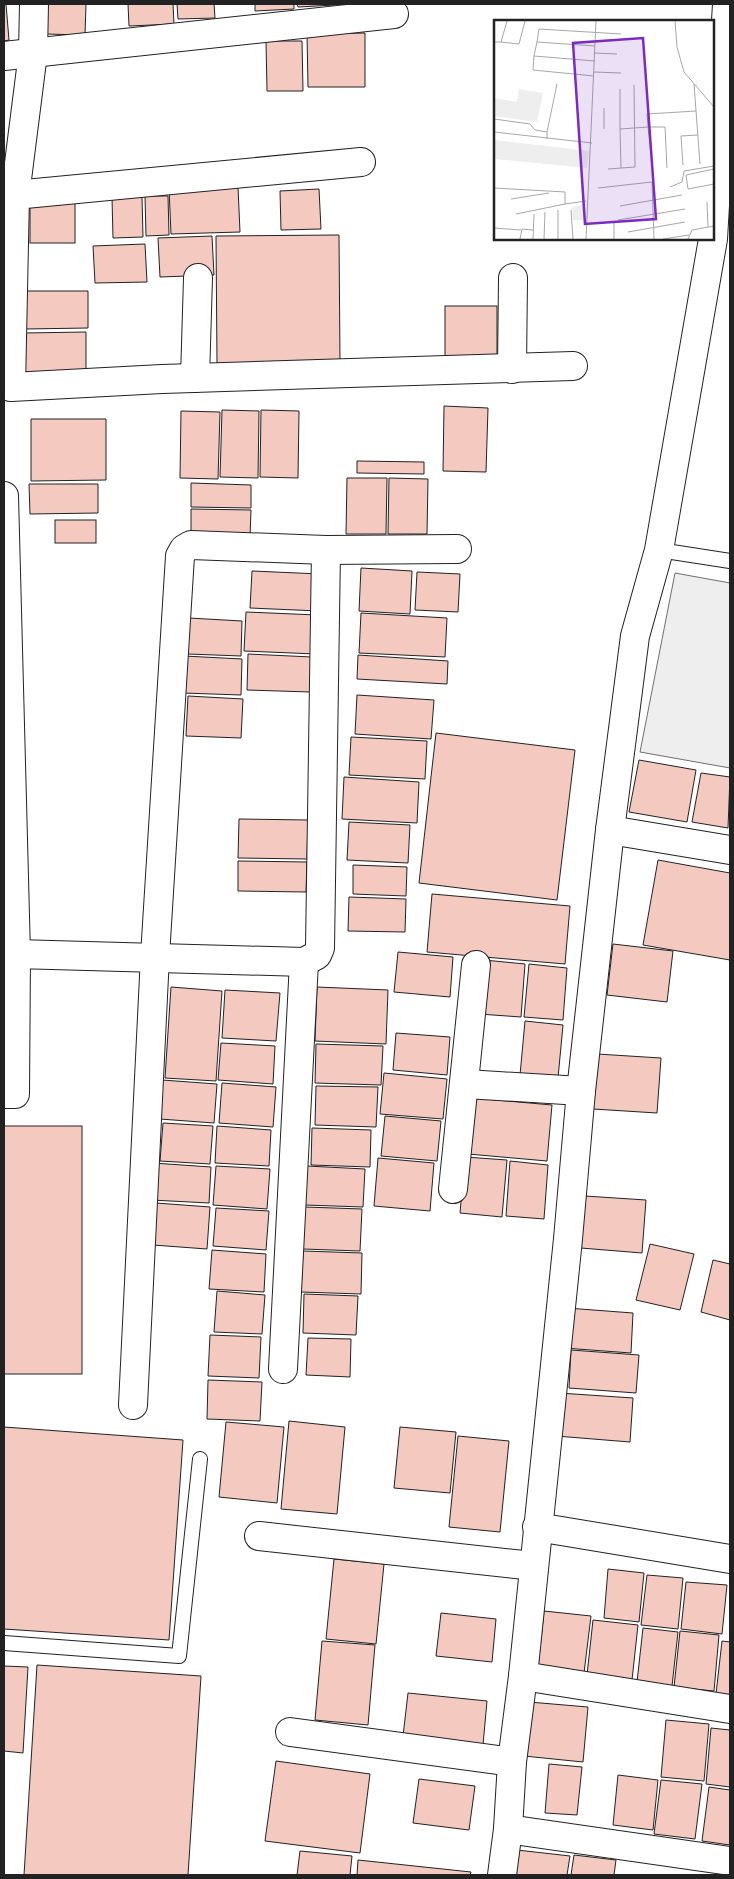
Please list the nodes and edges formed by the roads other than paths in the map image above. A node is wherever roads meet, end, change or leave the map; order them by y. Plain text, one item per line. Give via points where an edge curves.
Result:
1 (34, 4) edge
2 (727, 4) edge
3 (394, 14) dead end
4 (33, 53) junction
5 (4, 56) edge
6 (360, 162) dead end
7 (9, 196) edge
8 (714, 221) edge
9 (714, 238) edge
10 (730, 238) edge
11 (713, 240) edge
12 (198, 278) dead end
13 (513, 278) dead end
14 (574, 366) dead end
15 (512, 369) junction
16 (195, 378) junction
17 (4, 496) edge
18 (456, 549) dead end
19 (326, 550) junction
20 (659, 550) junction
21 (730, 561) edge
22 (610, 830) junction
23 (730, 850) edge
24 (10, 954) edge
25 (155, 956) junction
26 (304, 962) junction
27 (476, 965) dead end
28 (466, 1084) junction
29 (581, 1090) junction
30 (4, 1094) edge
31 (454, 1189) dead end
32 (283, 1369) dead end
33 (133, 1405) dead end
34 (200, 1459) dead end
35 (537, 1527) junction
36 (259, 1536) dead end
37 (730, 1559) edge
38 (533, 1566) junction
39 (4, 1643) edge
40 (523, 1676) junction
41 (730, 1709) edge
42 (290, 1732) dead end
43 (512, 1762) junction
44 (508, 1829) junction
45 (730, 1861) edge
46 (502, 1875) edge

1 - 4 street
2 - 8 street
3 - 4 street
4 - 5 street
4 - 7 street
6 - 7 street
7 - 16 street via 11,387
9 - 10 street
11 - 20 street
12 - 16 street
13 - 15 street
14 - 15 street
15 - 16 street
17 - 24 street
18 - 19 street
19 - 25 street via 191,545 180,556
19 - 26 street via 320,948 312,960
20 - 21 lane
20 - 22 street via 636,636
22 - 23 street
22 - 29 street
24 - 25 street
24 - 30 street via 14,1094
25 - 26 street
25 - 33 street
26 - 32 street
27 - 28 street
28 - 29 street
28 - 31 street
29 - 35 street
34 - 39 lane via 179,1656
35 - 37 street
35 - 38 street
36 - 38 street
38 - 40 street
40 - 41 street
40 - 43 street
42 - 43 street
43 - 44 street
44 - 45 street
44 - 46 street

